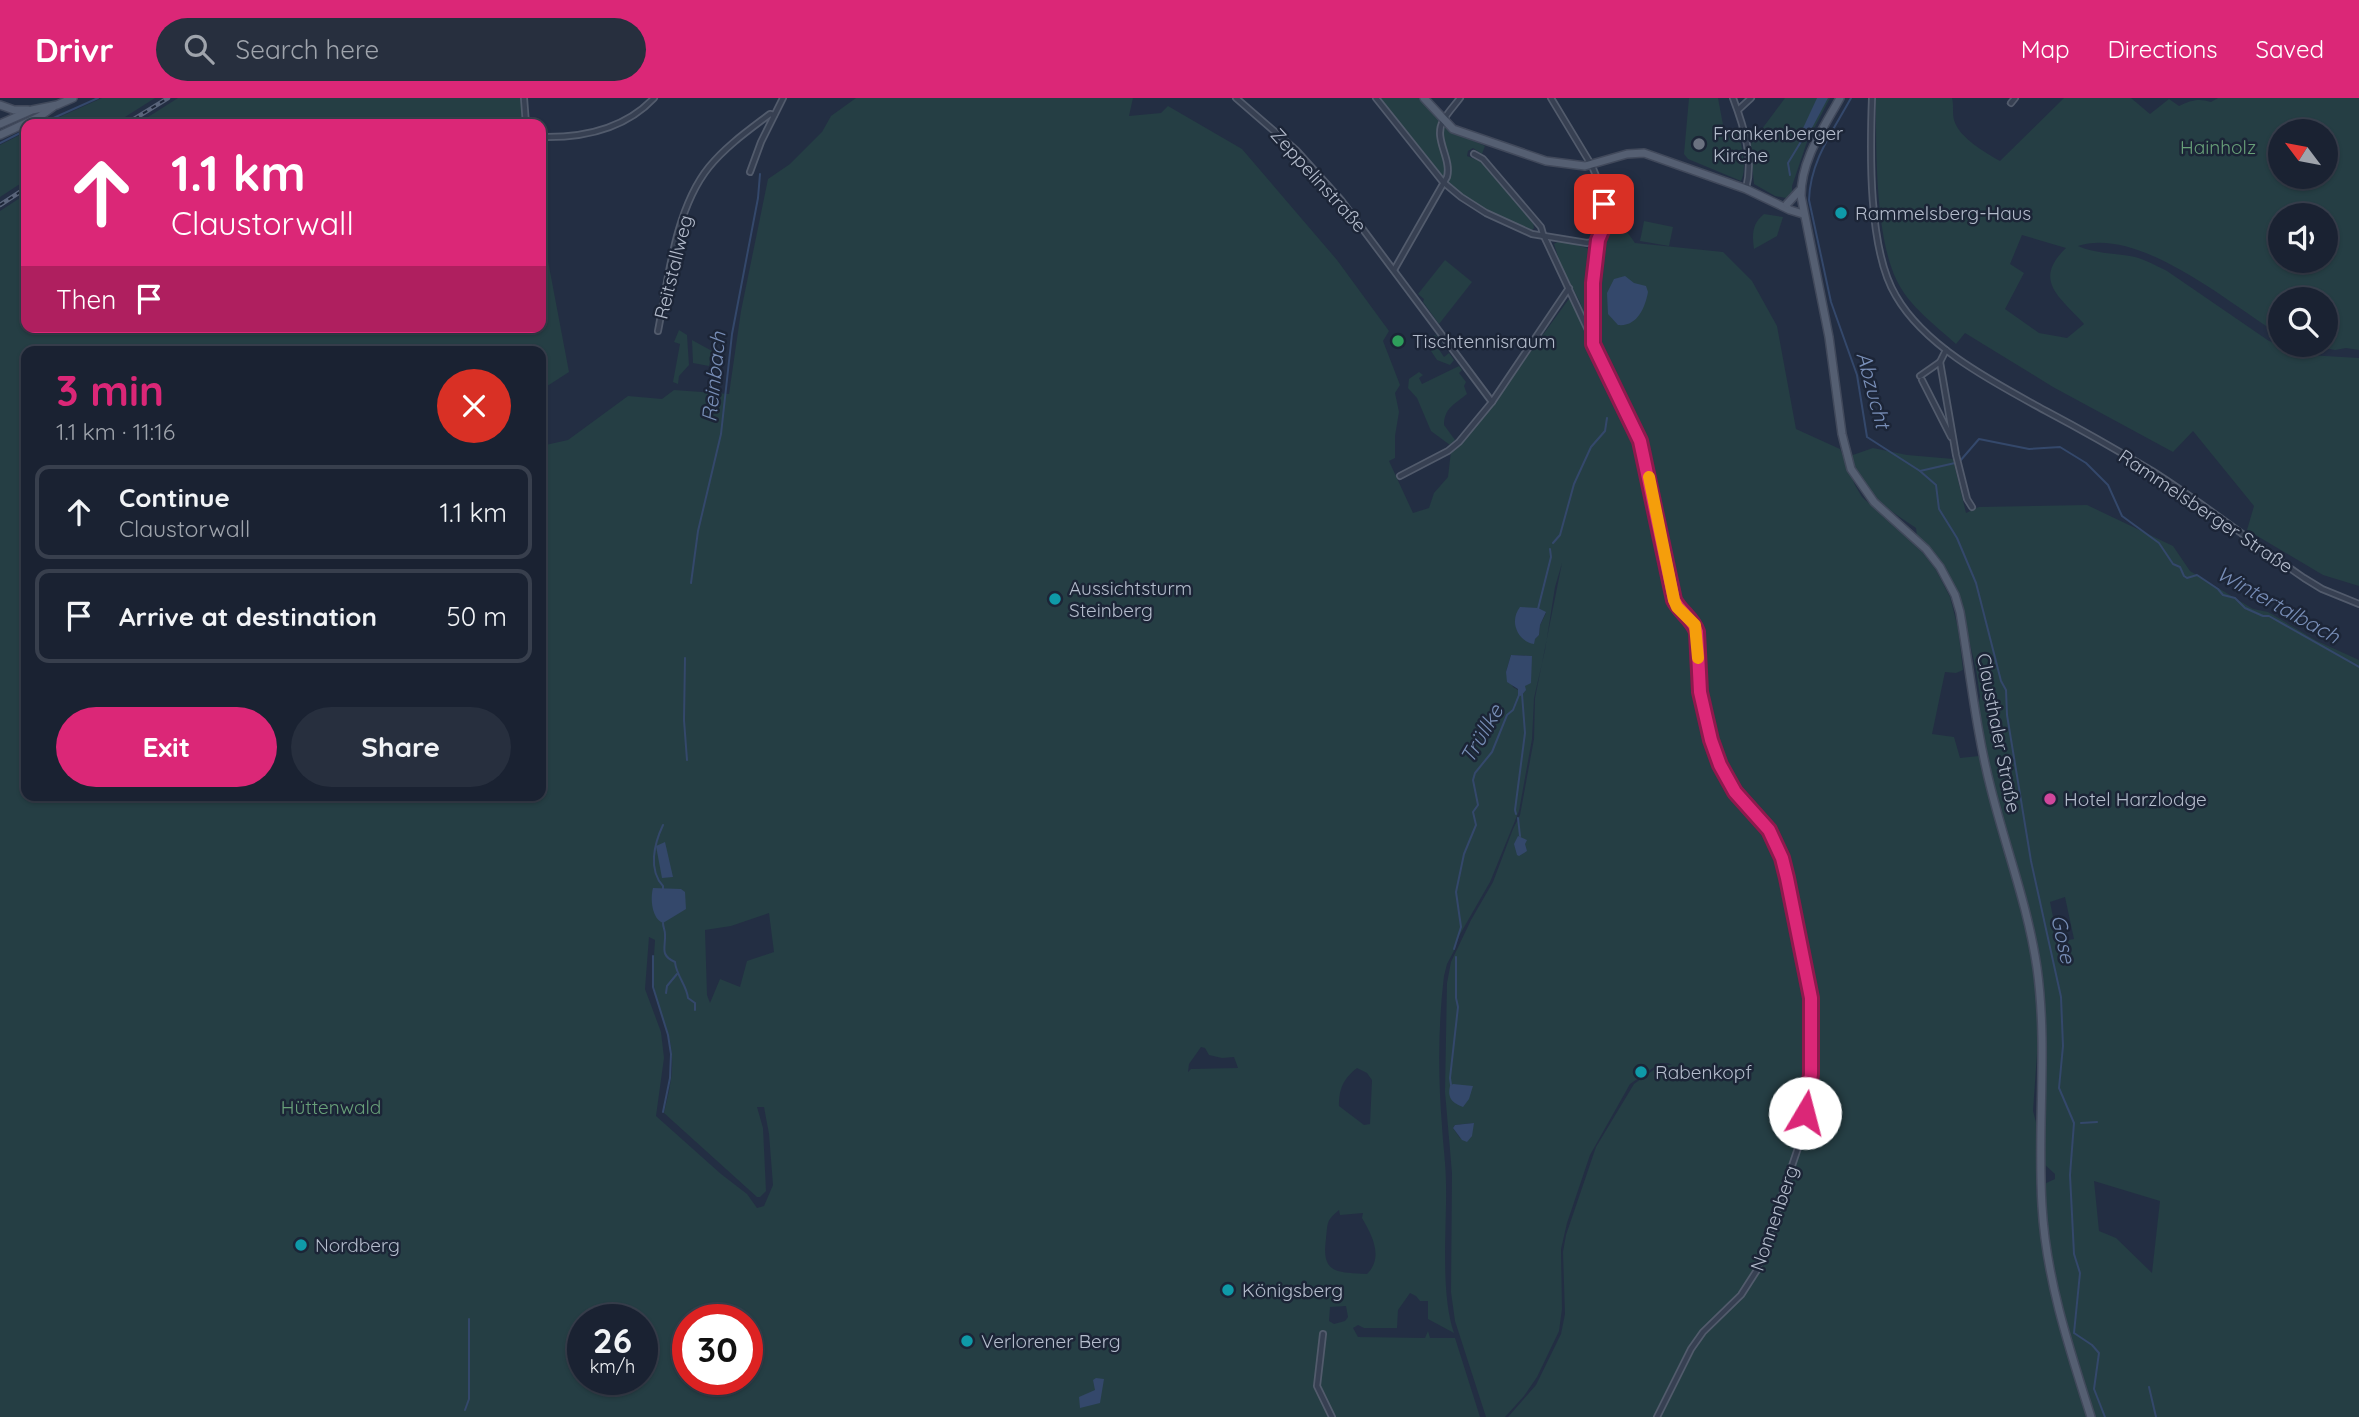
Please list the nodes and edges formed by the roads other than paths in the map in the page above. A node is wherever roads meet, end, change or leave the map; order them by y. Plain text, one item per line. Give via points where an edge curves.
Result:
1 (73, 98) edge
2 (524, 98) edge
3 (654, 98) edge
4 (783, 98) edge
5 (1236, 98) edge
6 (1377, 98) edge
7 (1424, 98) edge
8 (1460, 98) edge
9 (1552, 98) edge
10 (1733, 98) edge
11 (1751, 98) edge
12 (1840, 98) edge
13 (1872, 98) edge
14 (0, 105) edge
15 (57, 105) junction
16 (32, 110) junction
17 (1738, 110) junction
18 (774, 115) junction
19 (35, 119) edge
20 (526, 119) edge
21 (1444, 120) junction
22 (0, 124) edge
23 (21, 126) edge
24 (1, 135) edge
25 (546, 137) edge
26 (1474, 154) dead end
27 (1592, 166) junction
28 (750, 172) dead end
29 (1443, 182) junction
30 (1801, 187) junction
31 (1746, 189) junction
32 (1778, 204) junction
33 (1787, 204) junction
34 (1802, 211) junction
35 (1543, 234) junction
36 (1598, 240) junction
37 (1394, 270) junction
38 (1570, 288) junction
39 (658, 331) dead end
40 (1593, 344) junction
41 (1946, 350) junction
42 (1940, 362) junction
43 (1492, 402) junction
44 (1955, 444) junction
45 (1400, 476) dead end
46 (1972, 507) dead end
47 (2359, 604) edge
48 (1323, 1334) dead end
49 (1332, 1417) edge
50 (1657, 1417) edge
51 (2091, 1417) edge

1 - 15 main road
2 - 20 street
3 - 25 street via 628,119 601,131
4 - 18 street
5 - 37 street, Zeppelinstraße via 1313,168
6 - 29 street
7 - 21 main road
8 - 21 street
9 - 27 street, Nonnenberg
10 - 17 street
11 - 17 street
12 - 30 main road, Clausthaler Straße via 1809,157
13 - 41 street, Rammelsberger Straße via 1870,153 1882,263 1895,296
14 - 16 main road
15 - 16 main road
15 - 19 main road
16 - 22 main road
17 - 31 street via 1746,134
18 - 28 street
18 - 39 street, Reitstallweg via 725,151 696,188 676,244
21 - 27 main road via 1449,127 1546,161
21 - 29 street via 1440,131 1448,171
23 - 24 main road
26 - 35 street via 1483,159
27 - 31 main road via 1621,155 1644,153
27 - 36 street, Nonnenberg via 1604,204
29 - 35 street via 1486,213 1532,234
29 - 37 street
30 - 33 main road
30 - 34 main road, Clausthaler Straße
31 - 32 main road
32 - 33 main road
32 - 34 main road
33 - 34 main road
34 - 51 main road, Clausthaler Straße via 1851,469 1874,502 1933,557 1960,612 1986,768 2034,947 2043,1038 2040,1150 2044,1228 2056,1295
35 - 36 street via 1587,243
35 - 38 street
36 - 40 street, Nonnenberg
37 - 43 street, Zeppelinstraße
38 - 40 street
38 - 43 street
40 - 50 street, Nonnenberg via 1640,441 1674,600 1697,632 1700,692 1720,765 1735,792 1769,830 1782,858 1811,998 1811,1074 1802,1133 1757,1270 1741,1295 1691,1349
41 - 42 street
41 - 47 street, Rammelsberger Straße via 2171,483 2304,578
42 - 44 street
42 - 44 street via 1921,378
43 - 45 street via 1452,448
44 - 46 street
48 - 49 street via 1318,1386

